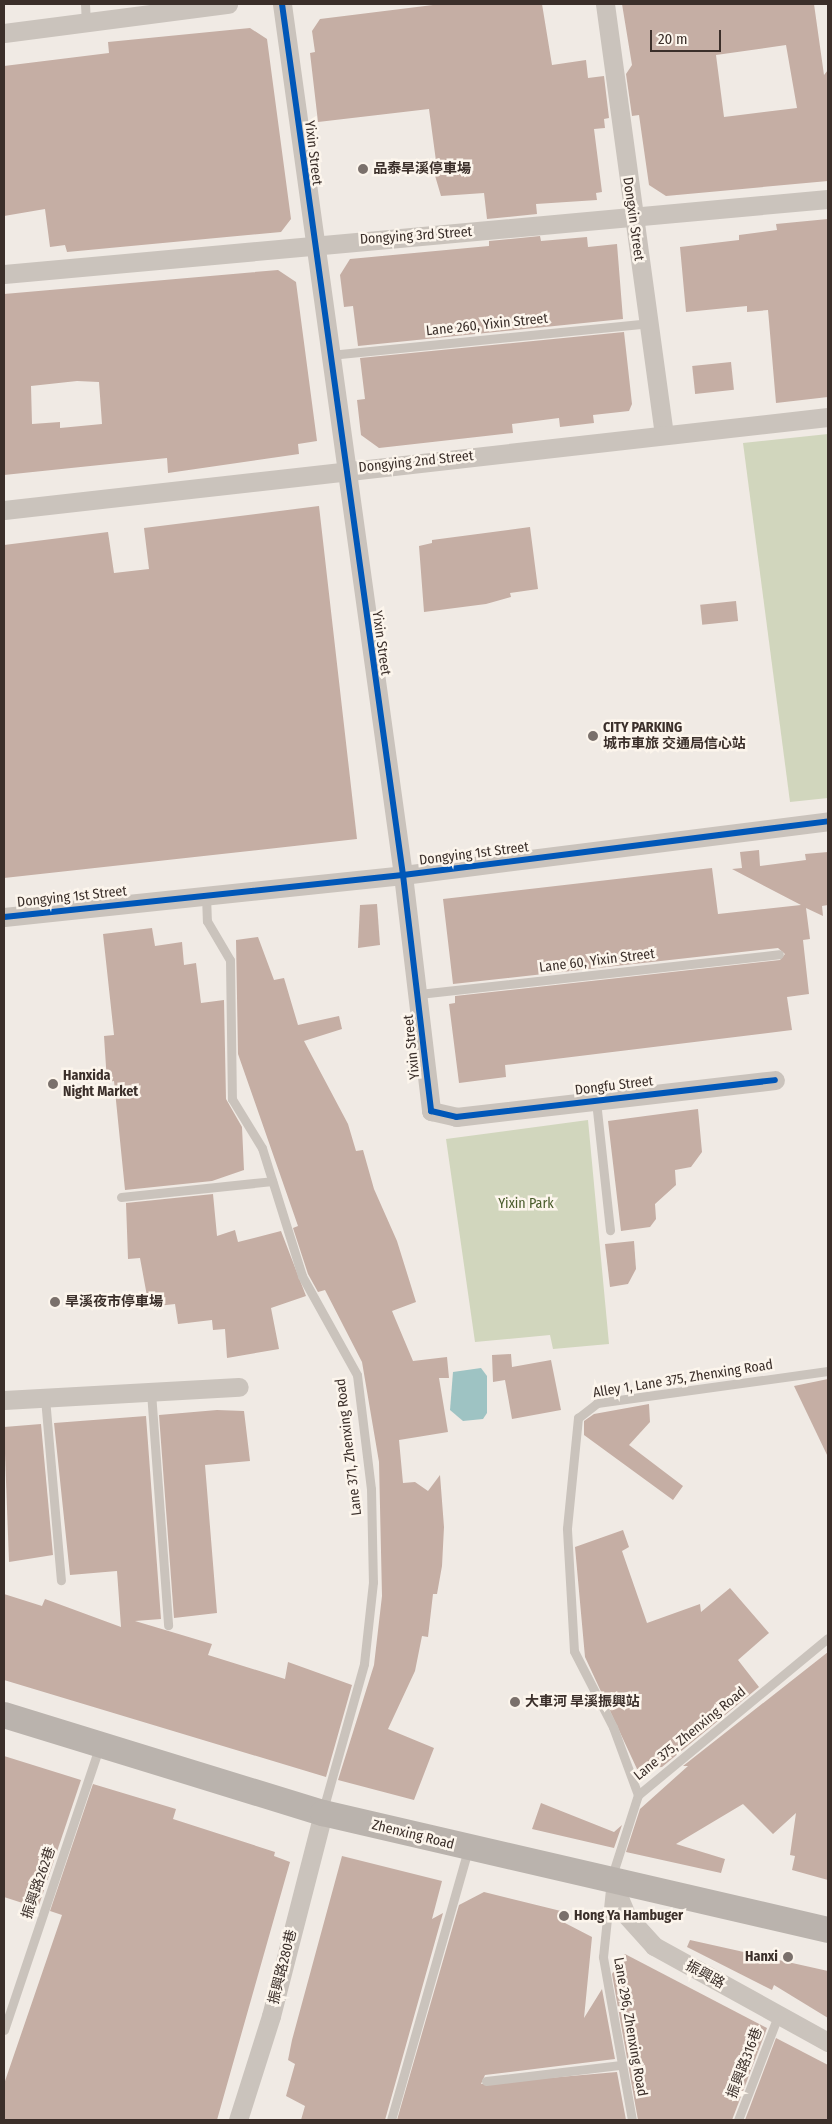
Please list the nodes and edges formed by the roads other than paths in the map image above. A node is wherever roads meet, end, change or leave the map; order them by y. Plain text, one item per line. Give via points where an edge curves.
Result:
1 (228, 4) edge
2 (282, 4) edge
3 (605, 4) edge
4 (86, 13) edge
5 (4, 33) edge
6 (828, 199) edge
7 (632, 219) junction
8 (312, 244) junction
9 (4, 274) edge
10 (648, 323) junction
11 (330, 355) junction
12 (828, 417) edge
13 (664, 434) junction
14 (343, 470) junction
15 (4, 510) edge
16 (828, 821) edge
17 (403, 876) junction
18 (206, 895) junction
19 (4, 917) edge
20 (779, 954) dead end
21 (419, 994) junction
22 (775, 1080) dead end
23 (596, 1101) junction
24 (456, 1117) joint
25 (272, 1181) junction
26 (121, 1197) dead end
27 (610, 1230) dead end
28 (828, 1371) edge
29 (239, 1387) dead end
30 (151, 1392) junction
31 (44, 1398) junction
32 (4, 1400) edge
33 (61, 1580) dead end
34 (168, 1625) dead end
35 (828, 1638) edge
36 (4, 1714) edge
37 (100, 1744) junction
38 (638, 1795) junction
39 (323, 1812) junction
40 (468, 1849) junction
41 (611, 1879) junction
42 (828, 1930) edge
43 (778, 2016) junction
44 (4, 2030) edge
45 (828, 2042) edge
46 (621, 2065) junction
47 (486, 2081) dead end
48 (238, 2120) edge
49 (391, 2120) edge
50 (632, 2120) edge
51 (738, 2120) edge

1 - 4 street
2 - 8 street, Yixin Street
3 - 7 street, Dongxin Street
4 - 5 street
6 - 7 street, Dongying 3rd Street
7 - 8 street, Dongying 3rd Street
7 - 10 street, Dongxin Street
8 - 9 street, Dongying 3rd Street
8 - 11 street, Yixin Street
10 - 11 lane, Lane 260, Yixin Street
10 - 13 street, Dongxin Street
11 - 14 street, Yixin Street
12 - 13 street, Dongying 2nd Street
13 - 14 street, Dongying 2nd Street
14 - 15 street, Dongying 2nd Street
14 - 17 street, Yixin Street
16 - 17 street, Dongying 1st Street
17 - 18 street, Dongying 1st Street
17 - 21 street, Yixin Street
18 - 19 street, Dongying 1st Street
18 - 25 lane, Lane 371, Zhenxing Road via 207,921 230,960 232,1099 262,1148
20 - 21 lane, Lane 60, Yixin Street
21 - 24 street, Yixin Street via 431,1112
22 - 23 street, Dongfu Street
23 - 24 street, Dongfu Street
23 - 27 lane
25 - 26 lane
25 - 39 lane, Lane 371, Zhenxing Road via 302,1276 357,1375 371,1489 373,1582 364,1664
28 - 38 lane, Alley 1, Lane 375, Zhenxing Road via 597,1403 578,1418 567,1528 574,1652 614,1727
29 - 30 street
30 - 31 street
30 - 34 lane
31 - 32 street
31 - 33 lane
35 - 38 lane, Lane 375, Zhenxing Road
36 - 37 main road, Zhenxing Road
37 - 39 main road, Zhenxing Road
37 - 44 lane, 振興路262巷
38 - 41 lane, Lane 375, Zhenxing Road
39 - 40 main road, Zhenxing Road
39 - 48 street, 振興路280巷 via 271,2016
40 - 41 main road, Zhenxing Road
40 - 49 lane
41 - 42 main road, Zhenxing Road
41 - 43 street, 振興路 via 626,1914 654,1946
41 - 46 lane, Lane 296, Zhenxing Road via 603,1957
43 - 45 street, 振興路
43 - 51 lane, 振興路316巷
46 - 47 lane
46 - 50 lane, Lane 296, Zhenxing Road

